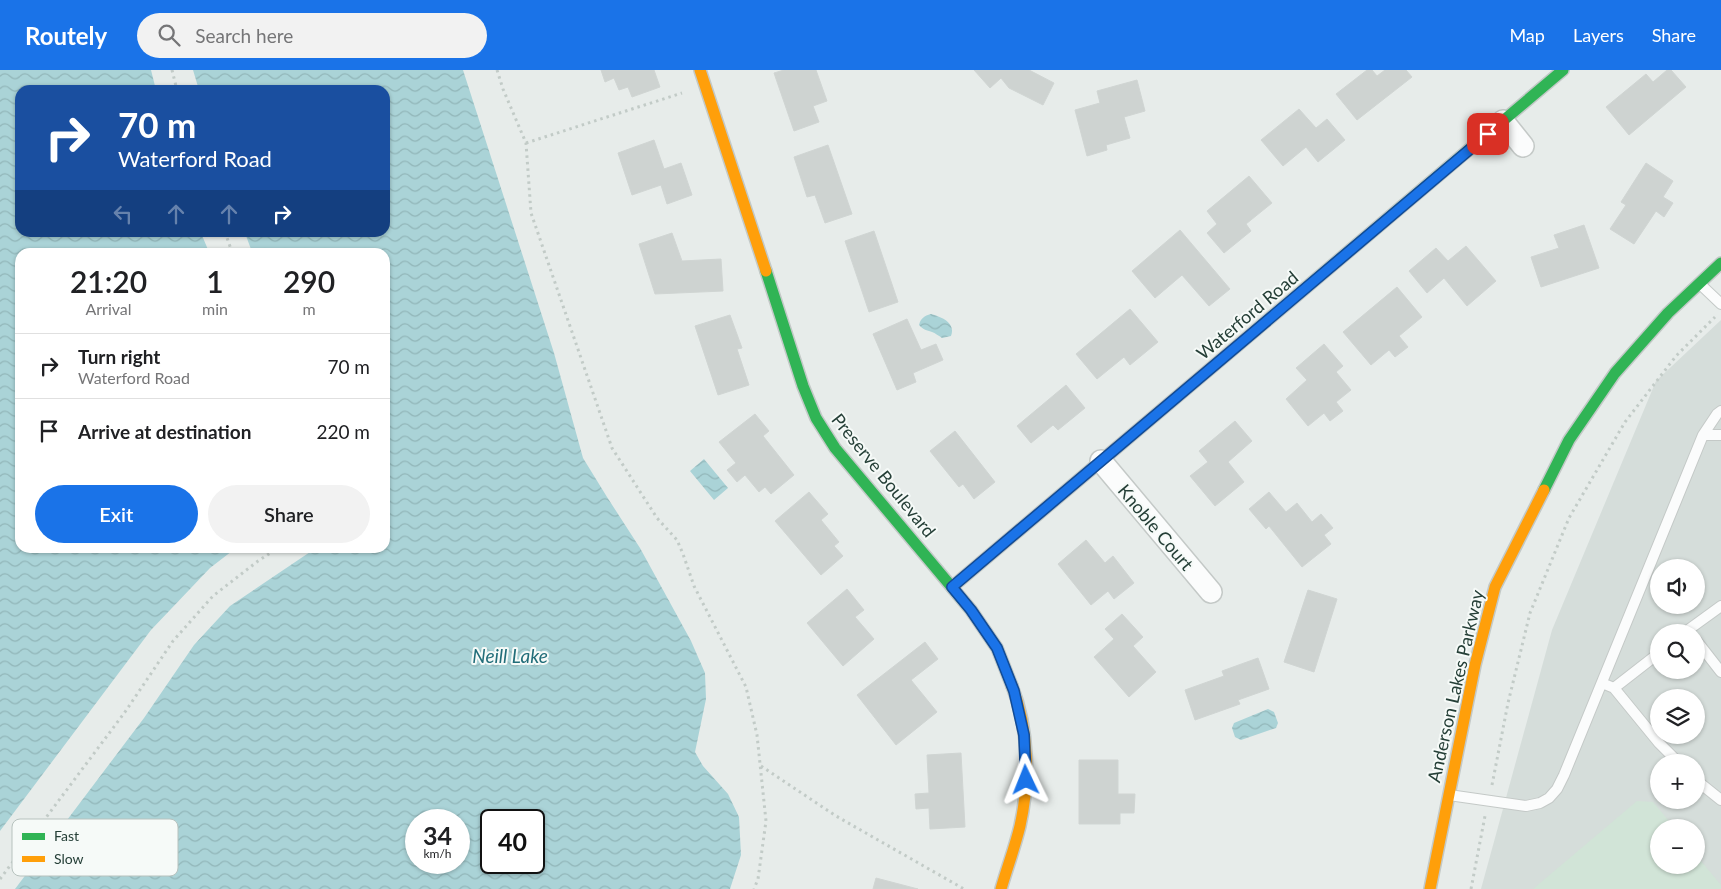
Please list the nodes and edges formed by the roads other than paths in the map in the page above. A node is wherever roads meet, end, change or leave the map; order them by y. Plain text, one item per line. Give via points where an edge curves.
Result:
1 (700, 70) edge
2 (1563, 70) edge
3 (1503, 121) junction
4 (1523, 146) dead end
5 (1721, 263) edge
6 (1699, 284) junction
7 (1721, 304) edge
8 (1721, 411) edge
9 (1703, 435) junction
10 (1721, 435) edge
11 (1101, 461) junction
12 (952, 587) junction
13 (1211, 592) dead end
14 (1721, 606) edge
15 (1698, 624) edge
16 (1705, 650) edge
17 (1650, 660) edge
18 (1719, 665) edge
19 (1602, 683) junction
20 (1614, 688) junction
21 (1670, 754) edge
22 (1705, 787) edge
23 (1448, 795) junction
24 (1721, 800) edge
25 (1001, 889) edge
26 (1430, 889) edge

1 - 12 street, Preserve Boulevard via 802,386 816,418 835,448
2 - 3 street, Waterford Road
3 - 4 street
3 - 11 street, Waterford Road
5 - 6 street, Anderson Lakes Parkway
6 - 7 lane
6 - 23 street, Anderson Lakes Parkway via 1668,313 1615,373 1569,440 1495,587
8 - 9 lane
9 - 10 lane
9 - 19 lane
11 - 12 street, Waterford Road
11 - 13 street, Knoble Court
12 - 25 street, Preserve Boulevard via 997,648 1014,691 1024,735 1026,780 1020,826
14 - 15 lane
16 - 18 lane
17 - 20 lane
19 - 20 lane
19 - 23 lane via 1564,775 1549,798 1526,806
20 - 21 lane
22 - 24 lane
23 - 26 street, Anderson Lakes Parkway

